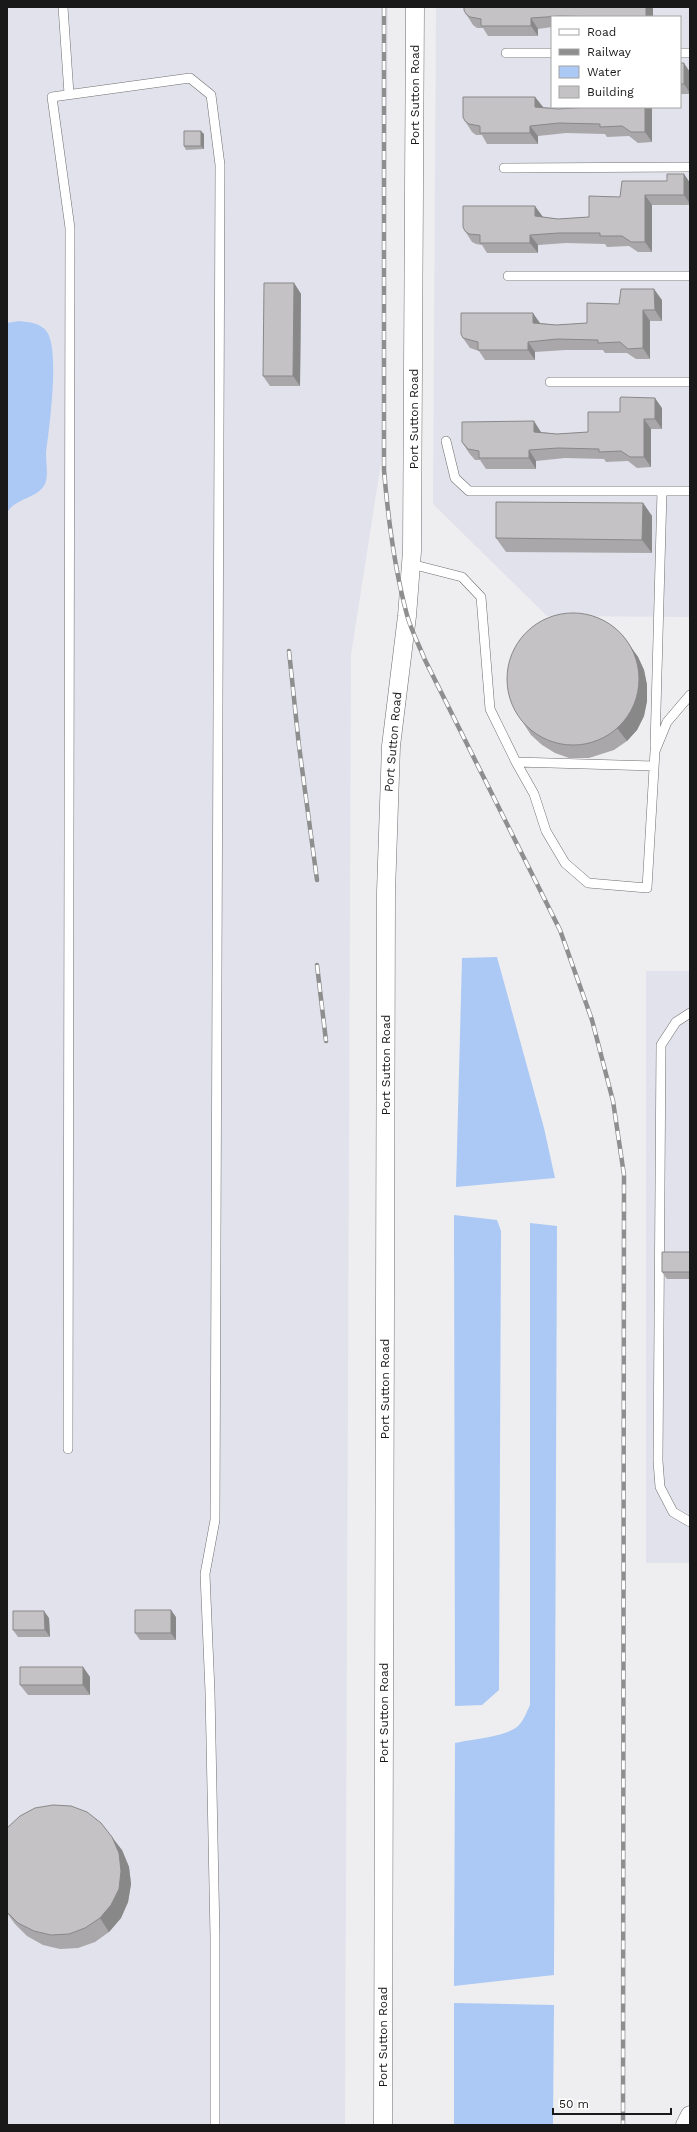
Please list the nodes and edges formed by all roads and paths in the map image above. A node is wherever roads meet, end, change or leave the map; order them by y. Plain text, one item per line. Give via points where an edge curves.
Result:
1 (63, 7) edge
2 (415, 7) edge
3 (506, 53) dead end
4 (551, 53) edge
5 (70, 94) junction
6 (690, 167) edge
7 (504, 168) dead end
8 (508, 276) dead end
9 (690, 276) edge
10 (550, 382) dead end
11 (690, 382) edge
12 (446, 442) dead end
13 (662, 491) junction
14 (690, 491) edge
15 (411, 564) junction
16 (690, 695) edge
17 (655, 752) junction
18 (516, 762) junction
19 (654, 766) junction
20 (690, 1013) edge
21 (68, 1449) dead end
22 (690, 1522) edge
23 (690, 2114) edge
24 (215, 2125) edge
25 (383, 2125) edge
26 (685, 2125) edge

1 - 5 lane
2 - 15 street, Port Sutton Road via 414,489
3 - 4 lane
5 - 21 lane via 52,96 70,228
5 - 24 lane via 190,78 211,95 220,165 215,1520 205,1574 215,1936
6 - 7 lane
8 - 9 lane
10 - 11 lane
12 - 13 lane via 455,478 469,491
13 - 14 lane
13 - 17 lane
15 - 18 lane via 462,577 481,597 490,709
15 - 25 street, Port Sutton Road via 407,616 394,709 388,810
16 - 17 lane via 667,722
17 - 19 lane
18 - 19 lane
18 - 19 lane via 534,794 546,831 565,863 588,883 647,888
20 - 22 lane via 676,1022 661,1045 658,1461 660,1487 673,1512
23 - 26 street

